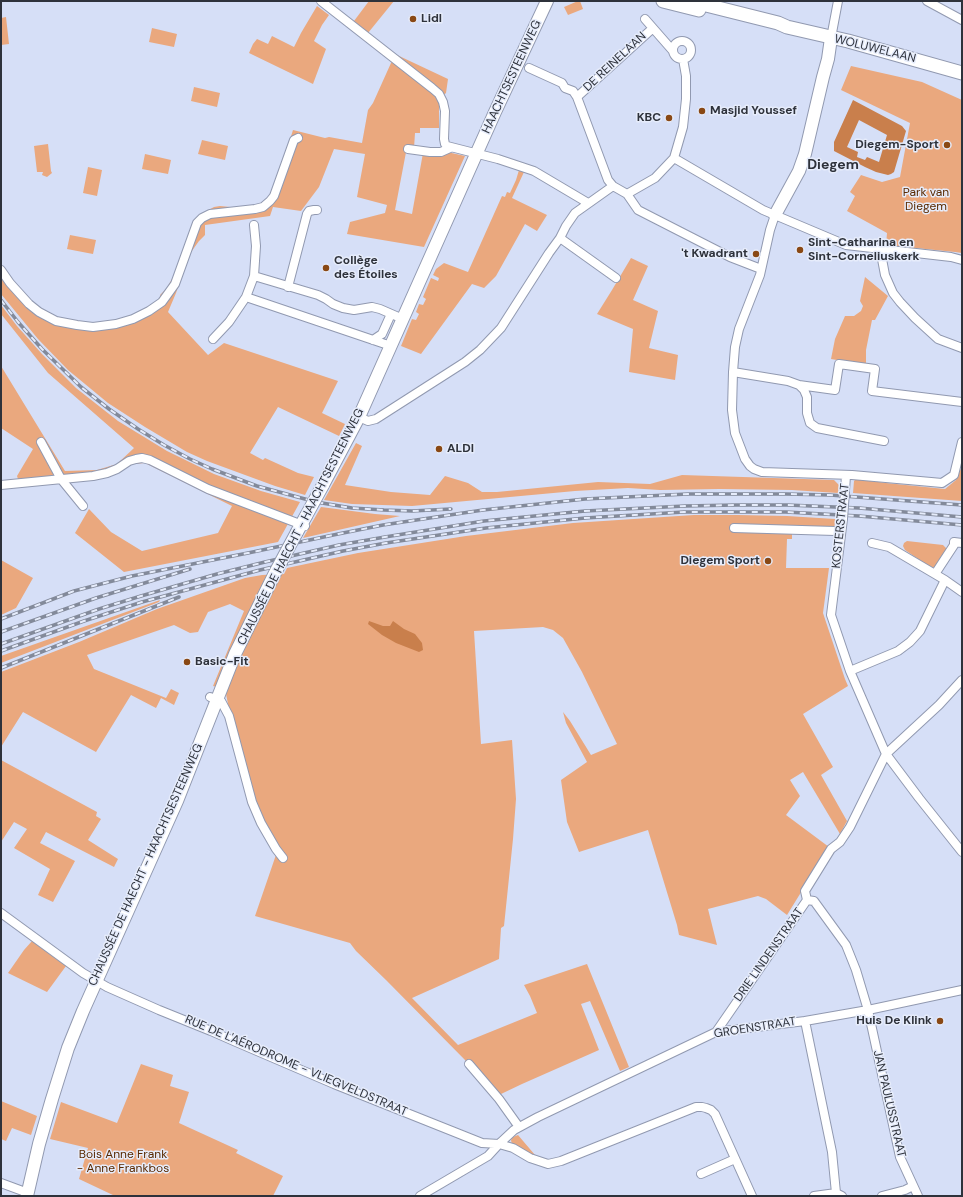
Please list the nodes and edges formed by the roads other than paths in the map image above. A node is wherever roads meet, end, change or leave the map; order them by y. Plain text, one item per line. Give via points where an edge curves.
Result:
1 (321, 1) edge
2 (547, 1) edge
3 (663, 1) edge
4 (690, 1) edge
5 (838, 1) edge
6 (927, 1) edge
7 (645, 19) dead end
8 (962, 20) edge
9 (786, 27) junction
10 (653, 28) junction
11 (831, 38) junction
12 (672, 51) junction
13 (683, 59) junction
14 (529, 68) dead end
15 (962, 73) edge
16 (577, 97) junction
17 (298, 138) dead end
18 (450, 148) junction
19 (408, 149) dead end
20 (477, 153) junction
21 (674, 158) junction
22 (612, 186) junction
23 (627, 194) junction
24 (588, 203) junction
25 (317, 210) dead end
26 (775, 215) junction
27 (254, 225) dead end
28 (560, 238) junction
29 (882, 250) junction
30 (962, 260) edge
31 (762, 269) junction
32 (1, 270) edge
33 (254, 276) junction
34 (616, 278) dead end
35 (288, 287) junction
36 (246, 297) junction
37 (391, 314) junction
38 (403, 319) junction
39 (213, 339) dead end
40 (373, 340) junction
41 (391, 346) junction
42 (962, 348) edge
43 (733, 372) junction
44 (799, 385) junction
45 (962, 402) edge
46 (359, 417) junction
47 (884, 441) dead end
48 (41, 442) dead end
49 (962, 442) edge
50 (846, 475) junction
51 (61, 480) junction
52 (1, 485) edge
53 (83, 506) dead end
54 (299, 524) junction
55 (734, 528) dead end
56 (841, 533) junction
57 (872, 543) dead end
58 (958, 543) edge
59 (936, 574) junction
60 (945, 580) junction
61 (962, 592) edge
62 (850, 671) junction
63 (962, 680) edge
64 (213, 698) junction
65 (886, 754) junction
66 (962, 852) edge
67 (283, 858) dead end
68 (807, 900) junction
69 (1, 913) edge
70 (96, 981) junction
71 (962, 990) edge
72 (868, 1010) junction
73 (805, 1021) junction
74 (716, 1032) junction
75 (469, 1064) dead end
76 (519, 1127) junction
77 (499, 1144) junction
78 (735, 1159) junction
79 (701, 1174) dead end
80 (1, 1183) edge
81 (913, 1186) junction
82 (27, 1194) edge
83 (839, 1194) edge
84 (420, 1196) edge
85 (752, 1196) edge
86 (814, 1196) edge
87 (884, 1196) edge
88 (918, 1196) edge

1 - 18 street via 439,94 445,111 444,142
2 - 20 main road, HAACHTSESTEENWEG
3 - 9 main road, WOLUWELAAN via 754,24 775,28
4 - 9 main road, WOLUWELAAN via 778,22
5 - 11 street
6 - 8 street
7 - 10 street
9 - 11 main road, WOLUWELAAN
10 - 12 street
10 - 16 street, DE REINELAAN
11 - 15 main road, WOLUWELAAN
11 - 26 main road via 806,154
12 - 13 street via 675,57
12 - 13 street via 678,42 687,43 691,52
13 - 21 street via 686,99
14 - 16 street, DE REINELAAN via 562,83
16 - 22 street, DE REINELAAN
17 - 32 street via 294,140 270,201 255,210 210,214 202,218 197,223 175,284 162,302 133,319 93,326 56,321 29,304
18 - 19 street via 441,152
18 - 20 street
20 - 24 street via 534,171
20 - 38 main road, CHAUSSÉE DE HAECHT - HAACHTSESTEENWEG
21 - 23 street via 655,178
21 - 26 street
22 - 23 street
22 - 24 street
23 - 31 street via 638,210 730,258
24 - 28 street via 575,213
25 - 35 street via 309,211 307,214
26 - 29 street via 846,245
26 - 31 street, KOSTERSTRAAT
27 - 33 street
28 - 34 street
28 - 46 street via 501,328 480,350 376,419 368,421
29 - 30 street
29 - 42 street via 885,274 900,302 938,339
31 - 43 street, KOSTERSTRAAT via 739,329
33 - 35 street
33 - 36 street
35 - 37 street via 318,295 343,308 354,310 372,307
36 - 39 street via 229,322
36 - 40 street
37 - 38 street
37 - 40 street via 382,334
38 - 41 main road, CHAUSSÉE DE HAECHT - HAACHTSESTEENWEG
40 - 41 street
41 - 46 main road, CHAUSSÉE DE HAECHT - HAACHTSESTEENWEG
43 - 44 street
43 - 50 street, KOSTERSTRAAT via 732,410 735,433 745,459 754,469 762,472
44 - 45 street via 835,390 839,364 875,369 872,391
44 - 47 street via 807,397 810,423 817,428
46 - 54 main road, CHAUSSÉE DE HAECHT - HAACHTSESTEENWEG, bridge
48 - 51 street
49 - 50 street via 954,475 942,482
50 - 56 street, KOSTERSTRAAT, bridge
51 - 52 street
51 - 53 street
51 - 54 street via 107,473 129,460 142,458 208,489
54 - 64 main road, CHAUSSÉE DE HAECHT - HAACHTSESTEENWEG, bridge
55 - 56 street
56 - 62 street, KOSTERSTRAAT via 831,616
57 - 59 street via 889,547
58 - 59 street via 954,545
59 - 60 street
60 - 61 street
60 - 62 street via 920,631 910,642 898,651
62 - 65 street, KOSTERSTRAAT
63 - 65 street
64 - 67 street via 221,701 230,716 252,802 261,823
64 - 70 main road, CHAUSSÉE DE HAECHT - HAACHTSESTEENWEG via 177,801
65 - 66 street, KOSTERSTRAAT
65 - 68 street, DRIE LINDENSTRAAT via 850,827 840,842 831,849 805,891
68 - 72 street, JAN PAULUSSTRAAT via 814,901 846,946
68 - 74 street, DRIE LINDENSTRAAT
69 - 70 street, RUE DE L'AÉRODROME - VLIEGVELDSTRAAT
70 - 77 street, RUE DE L'AÉRODROME - VLIEGVELDSTRAAT via 334,1084 482,1143
70 - 82 main road, CHAUSSÉE DE HAECHT - HAACHTSESTEENWEG via 68,1048
71 - 72 street, GROENSTRAAT
72 - 73 street, GROENSTRAAT
72 - 81 street, JAN PAULUSSTRAAT via 900,1157
73 - 74 street, GROENSTRAAT
73 - 83 street
74 - 76 street, GROENSTRAAT
75 - 76 street
76 - 77 street, GROENSTRAAT
77 - 78 street, RUE DE L'AÉRODROME - VLIEGVELDSTRAAT via 548,1164 561,1162 702,1106 715,1114
77 - 84 street, GROENSTRAAT via 488,1156
78 - 79 street
78 - 85 street
80 - 82 street
81 - 87 street
81 - 88 street, JAN PAULUSSTRAAT
83 - 86 street

